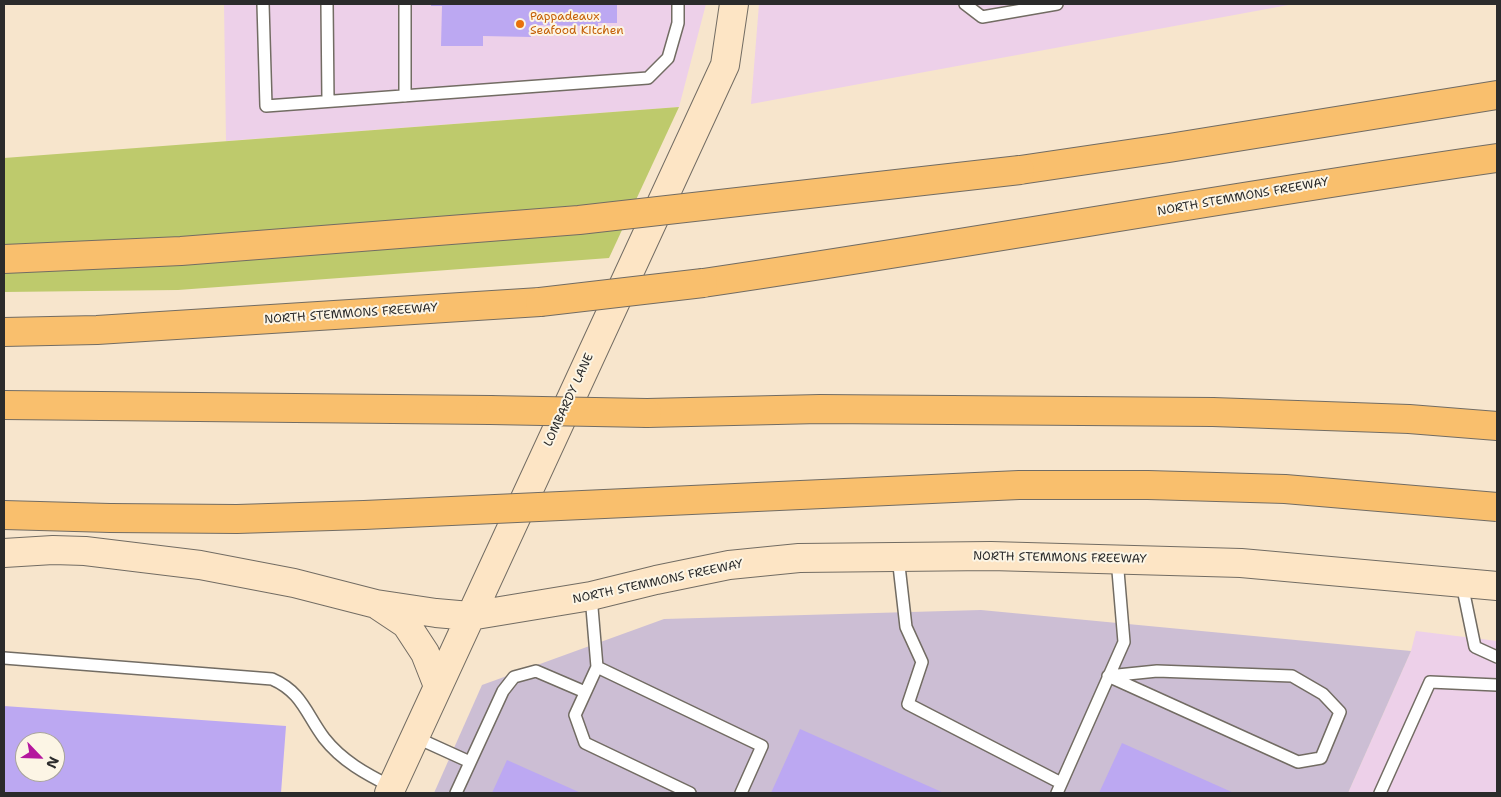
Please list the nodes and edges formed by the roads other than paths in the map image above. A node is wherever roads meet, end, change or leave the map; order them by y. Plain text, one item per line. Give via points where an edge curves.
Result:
1 (263, 4) edge
2 (327, 4) edge
3 (404, 4) edge
4 (678, 4) edge
5 (734, 4) edge
6 (964, 4) edge
7 (1057, 4) edge
8 (1038, 6) edge
9 (1497, 95) edge
10 (405, 96) junction
11 (328, 102) junction
12 (1497, 158) edge
13 (4, 259) edge
14 (4, 332) edge
15 (4, 405) edge
16 (1497, 426) edge
17 (1497, 507) edge
18 (4, 515) edge
19 (4, 553) edge
20 (898, 557) junction
21 (1118, 559) junction
22 (1461, 582) junction
23 (1497, 586) edge
24 (591, 596) junction
25 (376, 604) junction
26 (470, 616) junction
27 (1497, 657) edge
28 (4, 658) edge
29 (597, 667) junction
30 (1108, 676) junction
31 (1497, 685) edge
32 (438, 686) junction
33 (585, 692) junction
34 (415, 737) junction
35 (470, 762) junction
36 (1059, 788) edge
37 (391, 790) edge
38 (456, 793) edge
39 (690, 793) edge
40 (741, 793) edge
41 (1380, 793) edge

1 - 11 lane via 266,106
2 - 11 lane
3 - 10 lane
4 - 10 lane via 678,23 668,58 648,78
5 - 26 main road, LOMBARDY LANE via 725,65
6 - 8 lane via 982,17
7 - 8 lane
9 - 13 highway, bridge via 1020,170 579,220 181,251
10 - 11 lane
12 - 14 highway, NORTH STEMMONS FREEWAY, bridge via 1313,184 886,256 703,283 540,302 107,329
15 - 16 highway, bridge via 647,413 820,409 1213,412 1409,419
17 - 18 highway, bridge via 1285,489 1019,485 247,519
19 - 25 main road, NORTH STEMMONS FREEWAY via 84,551 200,565 294,582
20 - 21 main road, NORTH STEMMONS FREEWAY
20 - 24 main road, NORTH STEMMONS FREEWAY via 799,558 729,565
20 - 36 lane via 906,627 922,662 908,704
21 - 22 main road, NORTH STEMMONS FREEWAY via 1240,563
21 - 30 lane via 1124,642
22 - 23 main road, NORTH STEMMONS FREEWAY
22 - 27 lane via 1475,647
24 - 26 main road, NORTH STEMMONS FREEWAY
24 - 29 lane
25 - 26 main road, NORTH STEMMONS FREEWAY
25 - 32 main road via 406,624 425,653
26 - 32 main road, LOMBARDY LANE
28 - 37 lane via 272,679 285,685 299,698 324,738 341,757
29 - 33 lane
29 - 40 lane via 762,746
30 - 30 lane via 1157,671 1292,676 1323,694 1340,712 1321,758 1298,762
30 - 36 lane
31 - 41 lane via 1430,682
32 - 34 main road, LOMBARDY LANE
33 - 35 lane via 536,671 514,677 503,690
33 - 39 lane via 575,715 585,743
34 - 35 lane
34 - 37 main road, LOMBARDY LANE
35 - 38 lane

